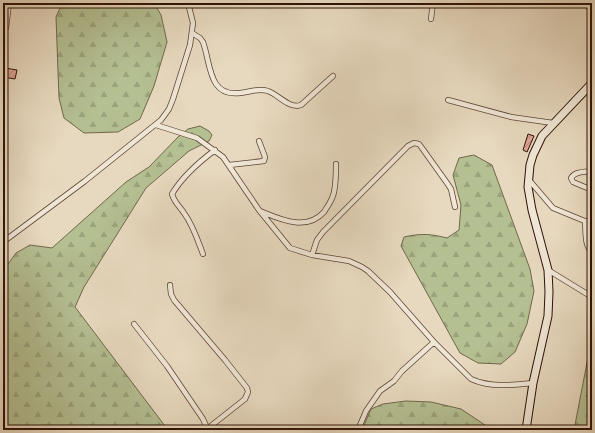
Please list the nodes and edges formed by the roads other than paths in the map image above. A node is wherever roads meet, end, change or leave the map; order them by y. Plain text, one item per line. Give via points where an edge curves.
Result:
1 (9, 3) edge
2 (188, 3) edge
3 (433, 3) edge
4 (585, 3) edge
5 (592, 11) edge
6 (431, 19) dead end
7 (3, 31) edge
8 (192, 33) junction
9 (333, 76) dead end
10 (592, 82) edge
11 (448, 100) dead end
12 (553, 123) junction
13 (156, 125) junction
14 (259, 141) dead end
15 (214, 150) junction
16 (336, 164) dead end
17 (229, 165) junction
18 (592, 171) edge
19 (528, 178) junction
20 (592, 190) edge
21 (455, 208) dead end
22 (258, 210) junction
23 (585, 221) junction
24 (592, 224) edge
25 (3, 242) edge
26 (592, 253) edge
27 (203, 254) dead end
28 (312, 255) junction
29 (548, 270) junction
30 (170, 285) dead end
31 (592, 297) edge
32 (134, 324) dead end
33 (434, 342) junction
34 (533, 383) junction
35 (208, 429) edge
36 (358, 430) edge
37 (526, 430) edge

1 - 7 street via 6,28
2 - 8 street via 193,22
3 - 6 street
4 - 5 street
8 - 9 street via 203,42 213,82 224,91 240,93 262,90 280,97 293,107 301,105
8 - 13 street via 171,104
10 - 12 street
11 - 12 street via 511,117
12 - 19 street via 537,144
13 - 15 street via 193,136
13 - 25 street
14 - 17 street via 264,161
15 - 17 street
15 - 27 street via 184,178 172,194 175,202 185,213
16 - 22 street via 333,196 318,218 300,223 279,219
17 - 22 street
18 - 20 street via 572,175 571,178 573,182
19 - 23 street via 554,208
19 - 29 street via 532,210
21 - 28 street via 447,183 419,144 414,143 408,146 323,232
22 - 28 street via 290,248
23 - 24 street
23 - 26 street via 586,240
28 - 33 street via 349,261 365,269 390,292
29 - 31 street
29 - 34 street via 548,316
30 - 35 street via 174,300 247,388 245,399
32 - 35 street via 167,366
33 - 34 street via 476,382 493,385
33 - 36 street via 394,381 380,391 366,411
34 - 37 street

